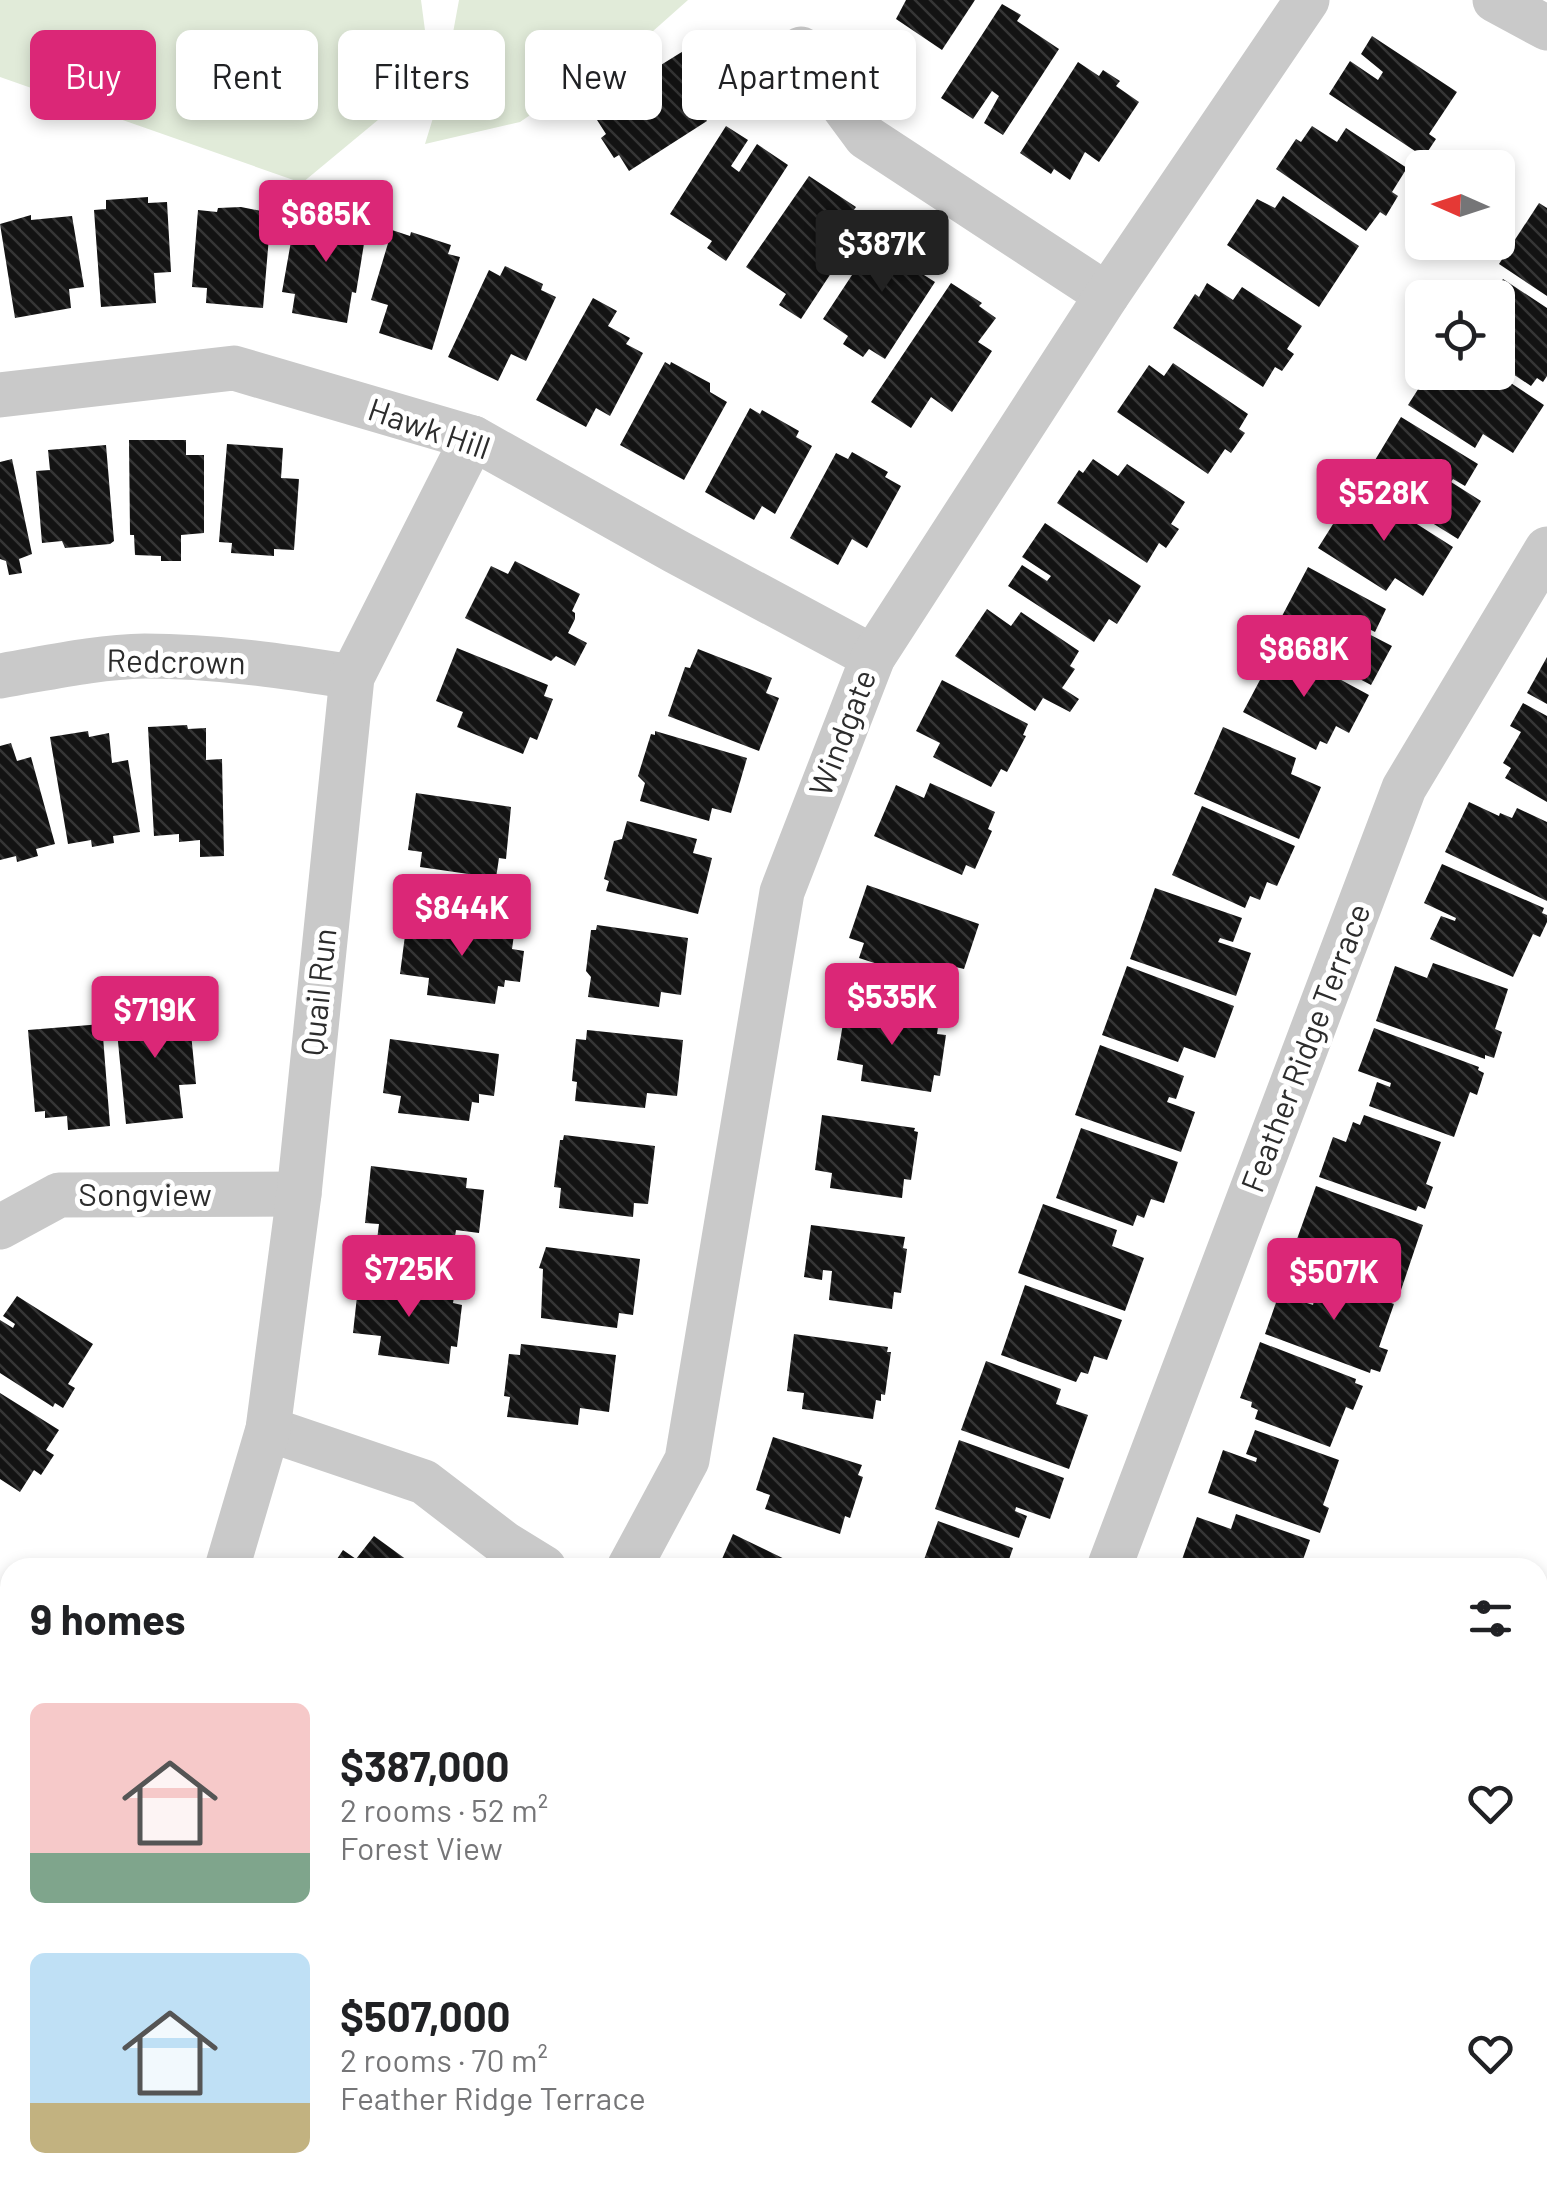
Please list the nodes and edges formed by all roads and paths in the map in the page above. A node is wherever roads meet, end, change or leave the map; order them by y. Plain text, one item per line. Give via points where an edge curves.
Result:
1 (1307, 0) edge
2 (1495, 0) edge
3 (1547, 28) edge
4 (853, 120) edge
5 (1107, 295) junction
6 (0, 395) edge
7 (474, 438) junction
8 (1547, 550) edge
9 (872, 657) junction
10 (0, 676) edge
11 (352, 677) junction
12 (298, 1194) junction
13 (0, 1227) edge
14 (268, 1429) junction
15 (230, 1558) edge
16 (528, 1558) edge
17 (634, 1558) edge
18 (1113, 1558) edge

1 - 5 street, Windgate
2 - 3 street
4 - 5 street via 866,137
5 - 9 street, Windgate
6 - 7 street, Hawk Hill via 234,368
7 - 9 street, Hawk Hill
7 - 11 street, Quail Run
8 - 18 street, Feather Ridge Terrace via 1404,788
9 - 17 street, Windgate via 782,892 687,1460
10 - 11 street, Redcrown via 141,656
11 - 12 street, Quail Run
12 - 13 street, Songview via 59,1195
12 - 14 street, Quail Run
14 - 15 street, Quail Run
14 - 16 street via 424,1482

